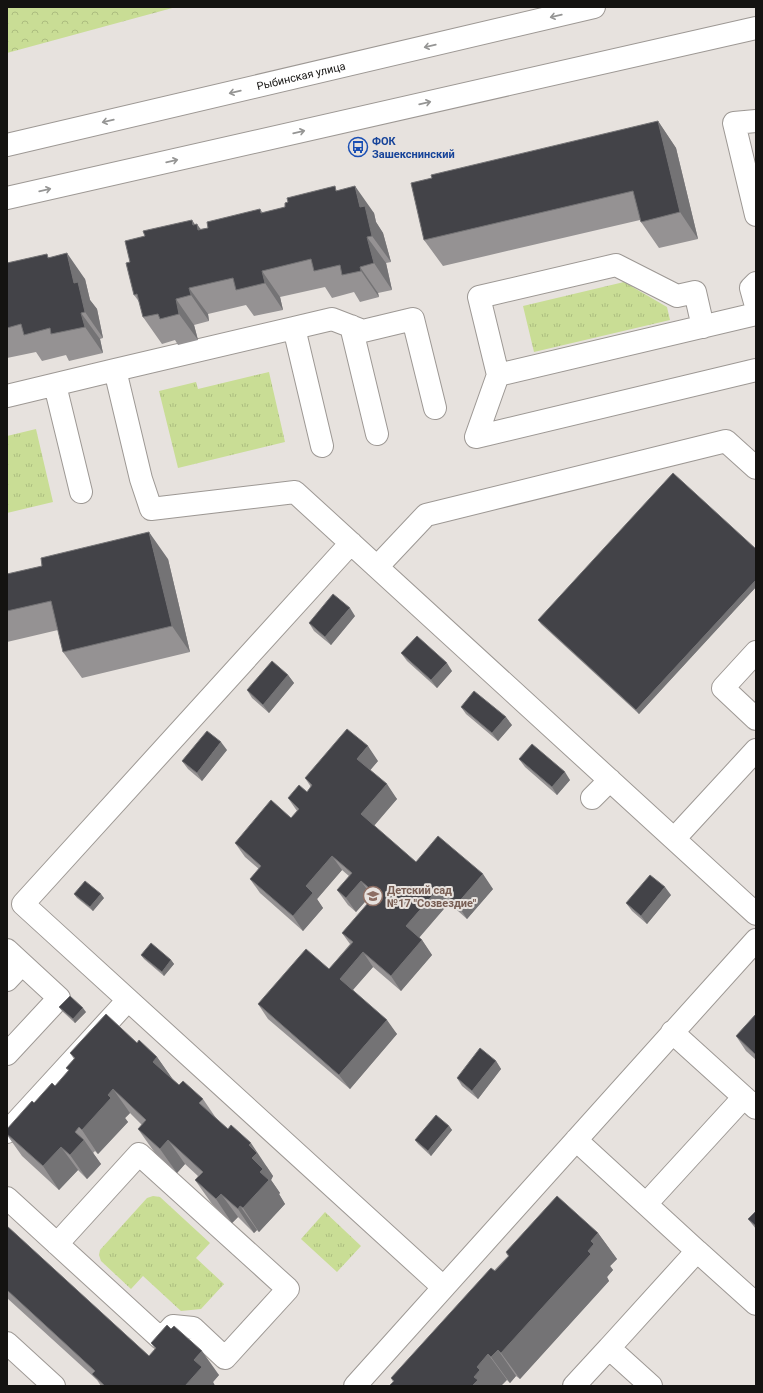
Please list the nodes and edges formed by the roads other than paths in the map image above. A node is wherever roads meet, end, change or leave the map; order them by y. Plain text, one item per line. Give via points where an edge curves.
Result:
1 (594, 7) edge
2 (756, 28) edge
3 (756, 121) edge
4 (7, 145) edge
5 (7, 198) edge
6 (756, 215) edge
7 (756, 283) edge
8 (756, 306) edge
9 (756, 314) edge
10 (351, 326) junction
11 (704, 327) junction
12 (294, 328) junction
13 (115, 370) junction
14 (756, 370) edge
15 (498, 375) junction
16 (55, 384) junction
17 (7, 396) edge
18 (435, 408) dead end
19 (377, 434) dead end
20 (322, 446) dead end
21 (756, 468) edge
22 (81, 492) dead end
23 (351, 543) junction
24 (377, 567) junction
25 (756, 652) edge
26 (756, 719) edge
27 (756, 750) edge
28 (610, 780) junction
29 (592, 798) dead end
30 (674, 839) junction
31 (756, 914) edge
32 (756, 940) edge
33 (14, 957) edge
34 (7, 980) edge
35 (128, 1000) junction
36 (672, 1032) junction
37 (7, 1054) edge
38 (750, 1103) edge
39 (7, 1132) edge
40 (576, 1140) junction
41 (7, 1198) edge
42 (646, 1204) junction
43 (57, 1244) junction
44 (697, 1251) junction
45 (443, 1287) junction
46 (756, 1304) edge
47 (7, 1343) edge
48 (609, 1348) junction
49 (54, 1386) edge
50 (355, 1386) edge
51 (574, 1386) edge
52 (651, 1386) edge

1 -> 4 main road, Рыбинская улица
5 -> 2 main road
3 - 6 main road via 734,123
7 - 8 main road via 751,288
9 - 11 main road
10 - 12 main road via 332,319
10 - 18 main road via 363,331 413,319
10 - 19 main road
11 - 15 main road
11 - 15 main road via 695,292 676,296 616,265 479,297
12 - 13 main road
12 - 20 main road
13 - 16 main road
13 - 23 main road via 141,479 152,509 295,492
14 - 15 main road via 476,437
16 - 17 main road
16 - 22 main road
21 - 24 main road via 726,441 426,515
23 - 24 main road
23 - 35 main road via 23,904
24 - 28 main road
25 - 26 main road via 722,688
27 - 30 main road
28 - 29 main road
28 - 30 main road
30 - 31 main road
32 - 36 main road
33 - 34 main road
33 - 37 main road via 59,998
35 - 39 main road
35 - 45 main road
36 - 38 main road
36 - 40 main road
38 - 42 main road
40 - 42 main road
40 - 45 main road
41 - 43 main road
42 - 44 main road
43 - 43 main road via 161,1339 173,1326 193,1328 225,1358 288,1289 139,1154
44 - 46 main road
44 - 48 main road
45 - 50 main road
47 - 49 main road
48 - 51 main road
48 - 52 main road

